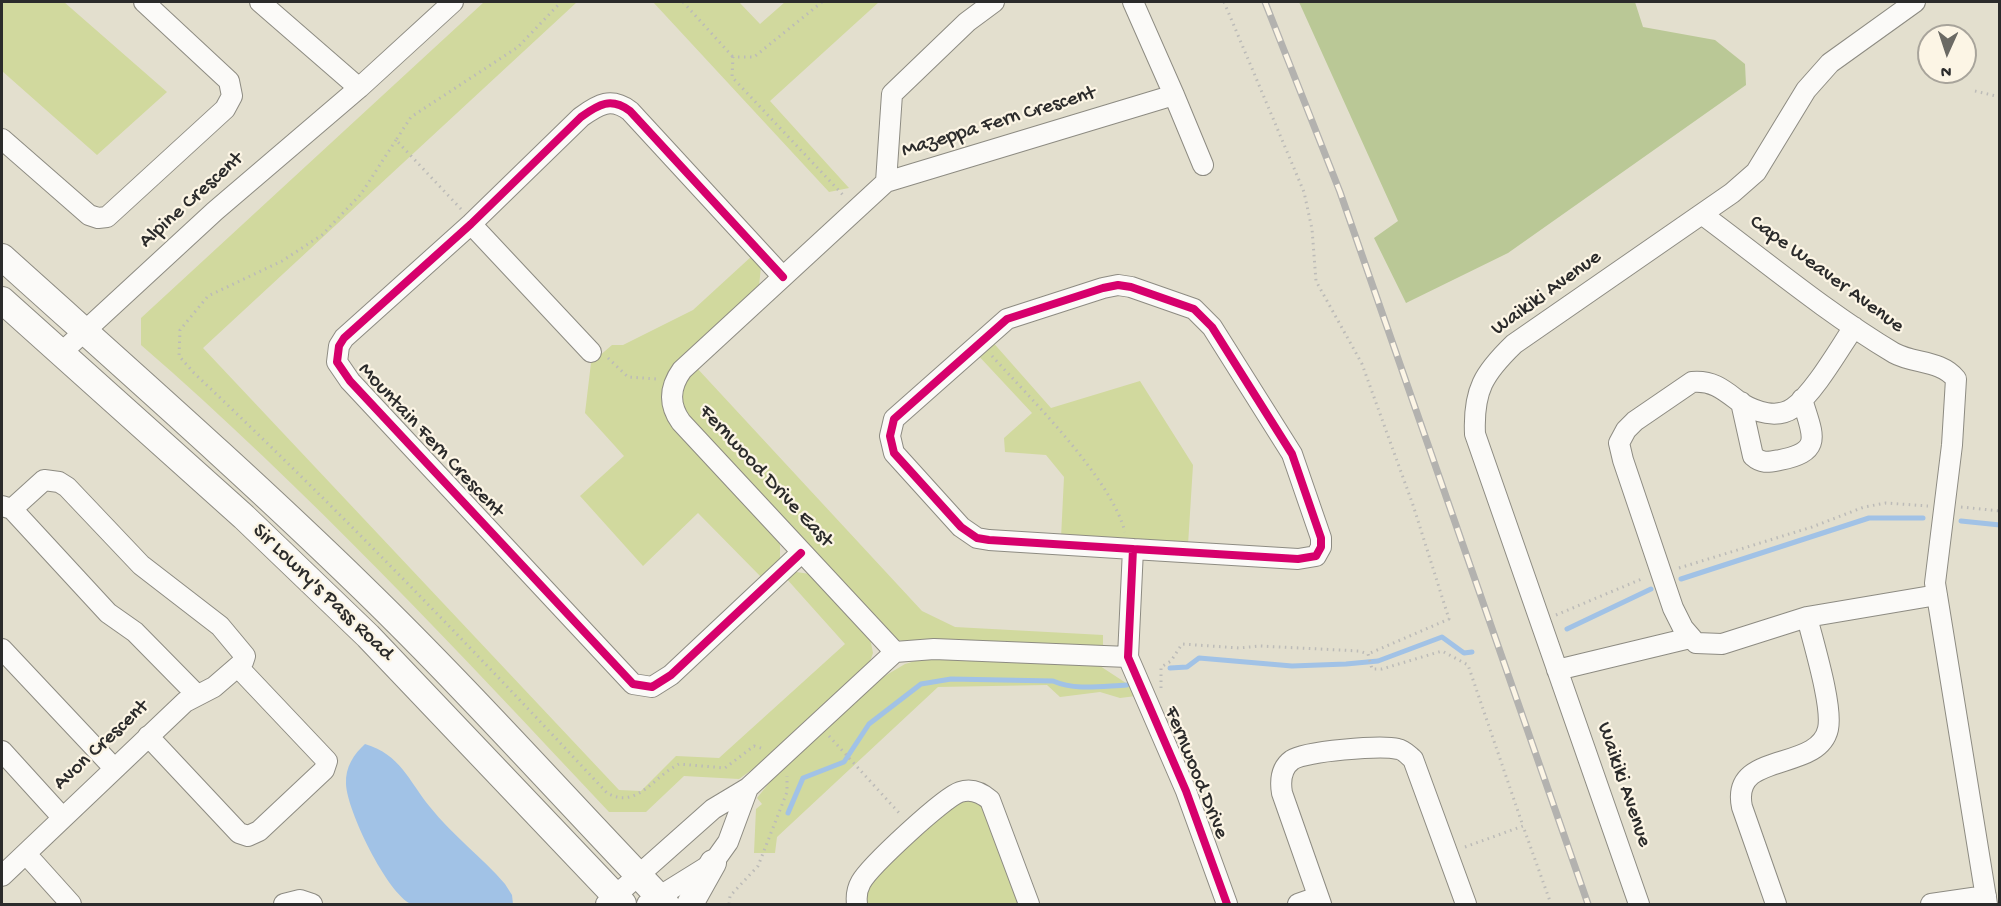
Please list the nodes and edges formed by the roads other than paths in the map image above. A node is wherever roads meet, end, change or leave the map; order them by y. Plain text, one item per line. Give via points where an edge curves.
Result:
1 (144, 2) edge
2 (260, 2) edge
3 (453, 2) edge
4 (994, 2) edge
5 (1133, 2) edge
6 (1915, 2) edge
7 (358, 88) junction
8 (1174, 95) junction
9 (2, 139) edge
10 (1203, 165) dead end
11 (886, 182) junction
12 (1703, 215) junction
13 (471, 224) junction
14 (2, 257) edge
15 (783, 277) junction
16 (2, 300) edge
17 (1854, 327) junction
18 (85, 332) junction
19 (591, 352) road end
20 (60, 353) junction
21 (1802, 399) junction
22 (1741, 402) junction
23 (7, 508) edge
24 (1133, 549) junction
25 (801, 553) junction
26 (1937, 595) junction
27 (1807, 617) junction
28 (1690, 638) junction
29 (2, 649) edge
30 (895, 652) junction
31 (1128, 657) junction
32 (241, 664) junction
33 (1557, 670) junction
34 (197, 695) junction
35 (147, 736) junction
36 (2, 752) edge
37 (114, 767) junction
38 (748, 788) junction
39 (62, 817) junction
40 (26, 854) junction
41 (713, 863) junction
42 (639, 874) junction
43 (2, 876) edge
44 (1986, 900) edge
45 (1319, 901) edge
46 (615, 902) edge
47 (657, 902) edge
48 (285, 903) edge
49 (71, 904) edge
50 (312, 904) edge
51 (690, 904) edge
52 (857, 904) edge
53 (1029, 904) edge
54 (1227, 904) edge
55 (1298, 904) edge
56 (1466, 904) edge
57 (1639, 904) edge
58 (1776, 904) edge
59 (1932, 904) edge

1 - 9 street via 229,81 232,96 225,109 107,217 98,219
2 - 7 street
3 - 7 street, Alpine Crescent
4 - 11 street, Mazeppa Fern Crescent via 967,22 892,94
5 - 8 street
6 - 12 street, Waikiki Avenue via 1830,63 1806,90 1756,172
7 - 18 street, Alpine Crescent via 215,211
8 - 10 street
8 - 11 street, Mazeppa Fern Crescent
11 - 15 street
12 - 17 street, Cape Weaver Avenue
12 - 33 street, Waikiki Avenue via 1514,344 1484,375 1474,412 1475,434
13 - 15 street, Mountain Fern Crescent via 581,117 611,101 630,111
13 - 19 street
13 - 25 street, Mountain Fern Crescent via 344,338 337,362 350,381 619,672 633,684 652,687 660,683
14 - 18 main road, Sir Lowry's Pass Road
15 - 25 street, Fernwood Drive East via 682,370 672,388 672,410
16 - 20 main road, Sir Lowry's Pass Road
17 - 21 street
17 - 26 street, Cape Weaver Avenue via 1896,354 1949,370 1956,379 1935,583
18 - 20 street, Alpine Crescent
18 - 42 main road, Sir Lowry's Pass Road via 365,589
20 - 46 main road, Sir Lowry's Pass Road via 244,517 368,636
21 - 22 street via 1792,409 1776,414 1758,412
21 - 22 street via 1812,434 1810,445 1800,456 1765,463 1753,456
22 - 28 street via 1719,386 1692,382 1635,421 1619,443 1673,608
23 - 32 street via 44,480 67,487 141,565 220,626 243,651
23 - 34 street via 108,613 135,632
24 - 24 street via 977,538 961,527 894,453 890,436 894,419 1007,319 1118,285 1194,309 1212,327 1292,454 1321,538 1319,552 1298,559
24 - 31 street
25 - 30 street, Fernwood Drive East
26 - 27 street
26 - 44 street, Cape Weaver Avenue
27 - 28 street via 1722,644 1702,644
27 - 58 street via 1828,714 1826,736 1810,752 1755,771 1745,780 1741,793 1742,807
28 - 33 street
29 - 37 street
30 - 31 street via 934,649
30 - 38 street
31 - 54 street, Fernwood Drive via 1186,791
32 - 34 street, Avon Crescent via 214,687
32 - 35 street via 327,761 324,770 259,831 248,836 239,833
33 - 57 street, Waikiki Avenue
34 - 35 street, Avon Crescent
35 - 37 street, Avon Crescent
36 - 39 street
37 - 39 street, Avon Crescent
38 - 41 street via 728,842
38 - 42 street via 713,809
39 - 40 street, Avon Crescent
40 - 43 street, Avon Crescent
40 - 49 street
41 - 47 street
41 - 51 main road
42 - 46 street
42 - 47 main road, Sir Lowry's Pass Road
44 - 59 street
45 - 55 street
45 - 56 street via 1282,793 1280,781 1284,770 1294,758 1381,748 1407,753 1418,770
48 - 50 street via 300,900
52 - 53 street via 857,889 869,869 963,790 984,795 996,810

